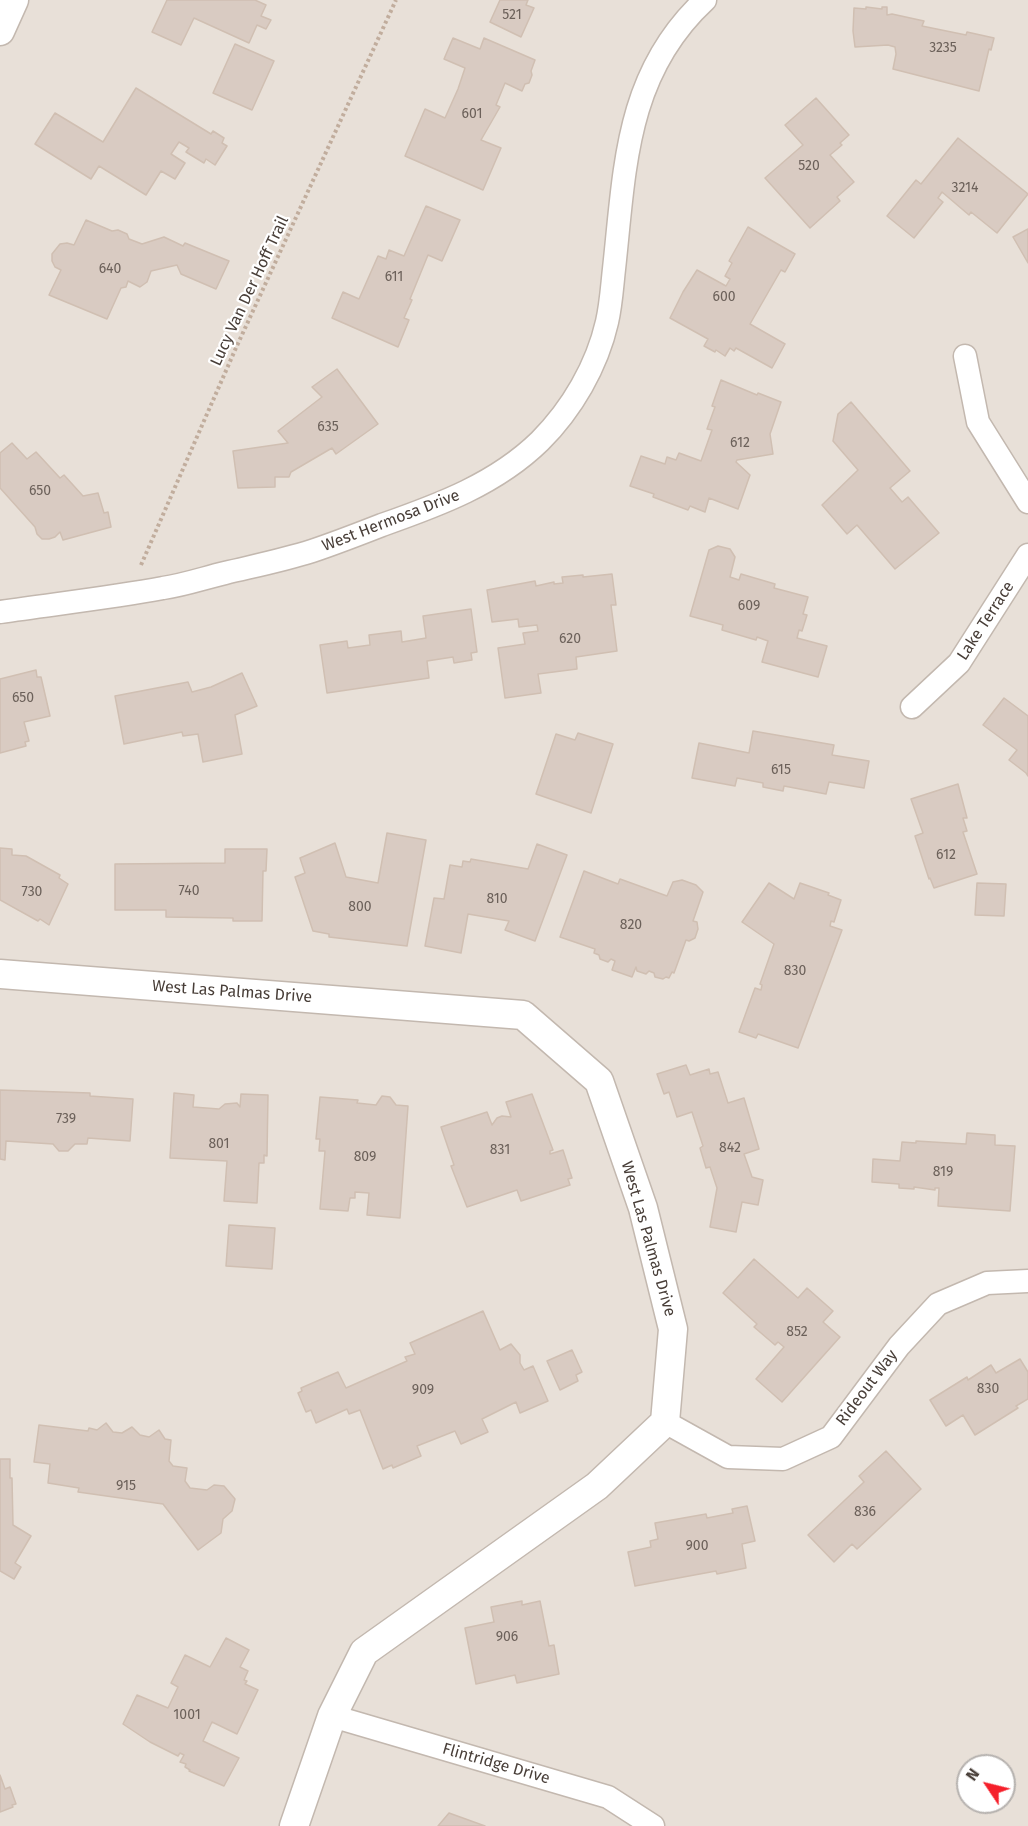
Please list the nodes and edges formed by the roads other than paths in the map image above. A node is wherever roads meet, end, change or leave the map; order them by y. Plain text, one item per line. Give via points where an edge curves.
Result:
1 (14, 0) edge
2 (705, 0) edge
3 (0, 31) edge
4 (965, 356) dead end
5 (1028, 502) edge
6 (1028, 555) edge
7 (0, 612) edge
8 (912, 707) dead end
9 (0, 974) edge
10 (1028, 1281) edge
11 (665, 1422) junction
12 (332, 1716) junction
13 (294, 1826) edge
14 (654, 1826) edge

1 - 3 street
2 - 7 street, West Hermosa Drive via 682,22 659,55 640,100 631,131 602,341 585,381 539,441 499,474 437,506 312,551 164,588
4 - 5 street via 978,422
6 - 8 street, Lake Terrace via 959,663
9 - 11 street, West Las Palmas Drive via 523,1015 599,1081 603,1092 643,1208 673,1329
10 - 11 street, Rideout Way via 987,1283 938,1304 899,1346 831,1437 783,1460 728,1457
11 - 12 street via 597,1486 364,1652
12 - 13 street
12 - 14 street, Flintridge Drive via 608,1797

